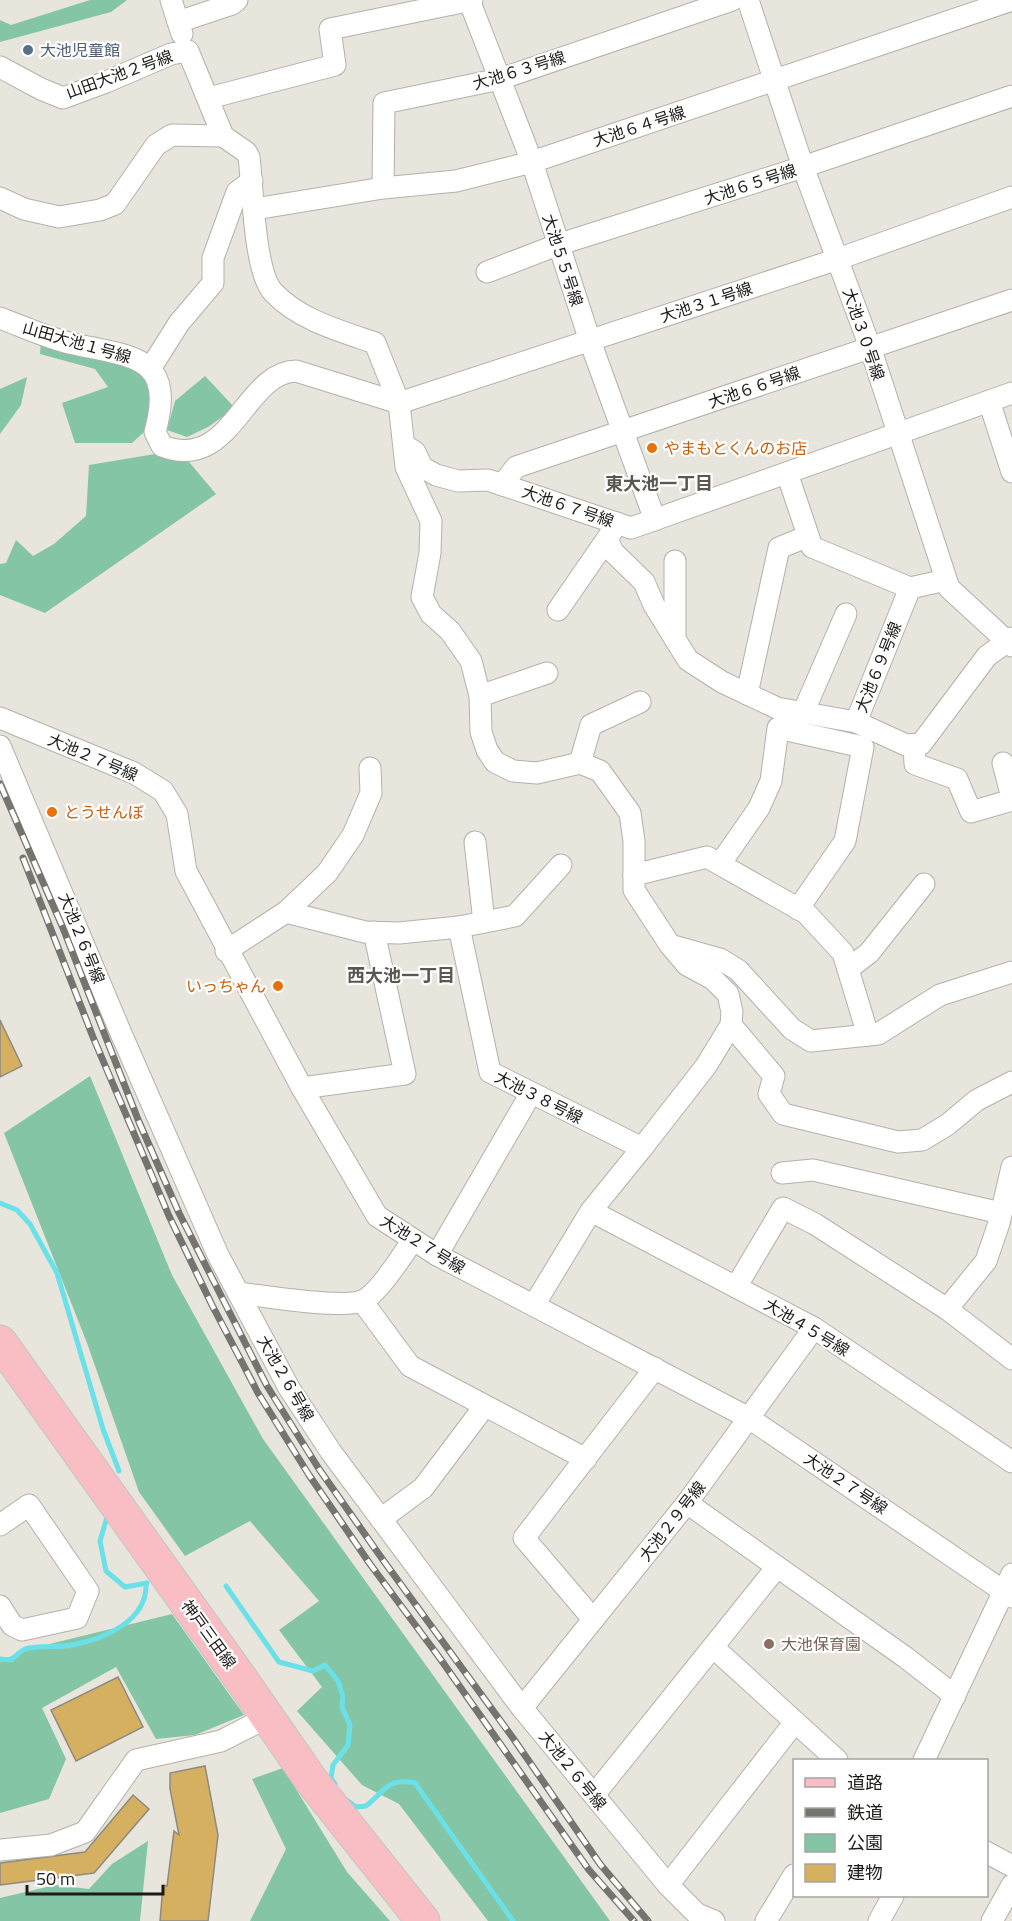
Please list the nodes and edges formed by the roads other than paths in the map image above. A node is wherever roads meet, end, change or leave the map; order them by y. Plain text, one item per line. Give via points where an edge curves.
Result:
1 (171, 0) edge
2 (237, 0) edge
3 (732, 0) edge
4 (748, 0) edge
5 (1012, 0) edge
6 (470, 1) edge
7 (178, 22) junction
8 (188, 51) junction
9 (0, 67) edge
10 (500, 79) junction
11 (773, 82) junction
12 (1012, 96) edge
13 (210, 98) junction
14 (223, 136) junction
15 (532, 162) junction
16 (803, 167) junction
17 (252, 181) junction
18 (383, 188) junction
19 (1012, 197) edge
20 (0, 198) edge
21 (255, 209) junction
22 (557, 245) junction
23 (838, 259) junction
24 (487, 272) dead end
25 (1012, 300) edge
26 (0, 318) edge
27 (590, 341) junction
28 (870, 347) junction
29 (150, 369) junction
30 (1012, 393) edge
31 (989, 401) junction
32 (399, 403) junction
33 (624, 432) junction
34 (898, 434) junction
35 (403, 446) junction
36 (1012, 472) edge
37 (787, 473) junction
38 (502, 485) junction
39 (655, 520) junction
40 (612, 531) junction
41 (808, 536) junction
42 (675, 561) dead end
43 (946, 580) junction
44 (910, 588) junction
45 (558, 610) dead end
46 (846, 614) dead end
47 (675, 640) junction
48 (1010, 642) edge
49 (547, 673) dead end
50 (747, 694) junction
51 (480, 696) junction
52 (640, 702) dead end
53 (802, 713) junction
54 (0, 718) edge
55 (856, 722) junction
56 (914, 745) junction
57 (0, 746) edge
58 (580, 763) junction
59 (1003, 763) dead end
60 (370, 768) dead end
61 (1012, 799) edge
62 (475, 842) dead end
63 (720, 864) junction
64 (561, 866) dead end
65 (634, 875) junction
66 (924, 884) dead end
67 (798, 909) junction
68 (286, 912) junction
69 (484, 922) junction
70 (459, 927) junction
71 (374, 932) junction
72 (670, 945) junction
73 (226, 951) junction
74 (848, 969) junction
75 (1012, 972) edge
76 (730, 1025) junction
77 (868, 1035) junction
78 (1012, 1082) edge
79 (302, 1088) junction
80 (530, 1095) junction
81 (642, 1148) junction
82 (1012, 1167) edge
83 (783, 1173) dead end
84 (591, 1211) junction
85 (1004, 1222) edge
86 (412, 1241) junction
87 (436, 1256) junction
88 (736, 1287) junction
89 (238, 1293) junction
90 (362, 1301) junction
91 (534, 1305) junction
92 (947, 1310) junction
93 (814, 1328) junction
94 (0, 1342) edge
95 (1012, 1359) edge
96 (655, 1368) junction
97 (484, 1407) junction
98 (749, 1418) junction
99 (586, 1460) junction
100 (1012, 1462) edge
101 (687, 1503) junction
102 (381, 1519) junction
103 (0, 1525) edge
104 (777, 1567) junction
105 (1009, 1587) edge
106 (0, 1606) edge
107 (593, 1618) junction
108 (714, 1648) junction
109 (955, 1696) junction
110 (522, 1707) junction
111 (266, 1718) junction
112 (795, 1722) junction
113 (835, 1759) edge
114 (925, 1759) edge
115 (594, 1795) junction
116 (0, 1850) edge
117 (988, 1853) edge
118 (1012, 1866) edge
119 (793, 1878) edge
120 (1012, 1885) edge
121 (668, 1886) junction
122 (892, 1897) edge
123 (423, 1921) edge
124 (714, 1921) edge
125 (765, 1921) edge
126 (879, 1921) edge
127 (992, 1921) edge

1 - 7 street
2 - 7 street
3 - 10 street, 大池６３号線
4 - 11 street, 大池３０号線
5 - 11 street, 大池６４号線
6 - 10 street, 大池５５号線
6 - 13 street via 330,29 336,65
7 - 8 street
8 - 9 street, 山田大池２号線 via 171,54 63,98
8 - 13 street, 山田大池２号線
10 - 15 street, 大池５５号線
10 - 18 street, 大池６３号線 via 384,103
11 - 15 street, 大池６４号線
11 - 16 street, 大池３０号線
12 - 16 street, 大池６５号線
13 - 14 street, 山田大池２号線
14 - 17 street via 246,152
14 - 20 street via 171,135 156,145 116,204 100,210 59,217 24,209
15 - 18 street, 大池６４号線 via 456,181
15 - 22 street, 大池５５号線
16 - 22 street, 大池６５号線
16 - 23 street, 大池３０号線
17 - 21 street
17 - 29 street via 237,192 213,258 213,283 179,323
18 - 21 street, 大池６４号線
19 - 23 street, 大池３１号線
21 - 32 street via 258,258 273,291 303,315 375,343
22 - 24 street, 大池６５号線
22 - 27 street, 大池５５号線
23 - 27 street, 大池３１号線
23 - 28 street, 大池３０号線
25 - 28 street, 大池６６号線
26 - 29 street, 山田大池１号線 via 73,344 121,352
27 - 32 street, 大池３１号線
27 - 33 street, 大池５５号線
28 - 33 street, 大池６６号線
28 - 34 street, 大池３０号線
29 - 32 street, 山田大池１号線 via 161,389 155,432 162,446 178,452 196,450 219,436 283,371 296,371
30 - 31 street, 大池６７号線
31 - 34 street, 大池６７号線
31 - 36 street
32 - 35 street
33 - 38 street, 大池６６号線 via 516,467
33 - 39 street, 大池５５号線
34 - 37 street, 大池６７号線
34 - 43 street, 大池３０号線
35 - 38 street, 大池６７号線 via 415,452 422,467 436,475
35 - 51 street via 406,467 431,521 422,597 431,614 450,631 471,661
37 - 39 street, 大池６７号線
37 - 41 street
38 - 40 street, 大池６７号線
39 - 40 street, 大池６７号線
40 - 45 street
40 - 47 street via 614,552 644,582
41 - 44 street via 812,547
41 - 50 street via 779,548
42 - 47 street
43 - 44 street
43 - 48 street, 大池３０号線 via 949,588
44 - 55 street, 大池６９号線
46 - 53 street
47 - 50 street via 688,660
48 - 56 street via 987,656 921,744
49 - 51 street
50 - 53 street via 777,708
51 - 58 street via 481,732 495,762 513,771 537,773
52 - 58 street via 591,725
53 - 55 street
54 - 73 street, 大池２７号線 via 135,773 164,791 177,814 186,871
55 - 56 street, 大池６９号線
56 - 61 street via 915,764 957,779 971,812
57 - 89 street, 大池２６号線 via 120,1031
58 - 65 street via 600,771 630,813
59 - 61 street
60 - 68 street via 371,793 352,835 327,873
62 - 69 street
63 - 65 street via 707,857
63 - 67 street
63 - 67 street via 759,808 771,782 778,728 863,747 845,841
64 - 69 street via 516,916
65 - 72 street via 634,890
66 - 74 street via 868,953
67 - 74 street via 843,953
68 - 71 street
68 - 73 street
69 - 70 street
70 - 71 street
70 - 80 street, 大池３８号線 via 490,1072
71 - 79 street via 405,1074
72 - 76 street via 687,965 712,979 728,994
72 - 77 street via 720,959 738,970 792,1029 811,1041
73 - 79 street, 大池２７号線
74 - 77 street
75 - 77 street via 940,995 878,1034
76 - 78 street via 774,1076 769,1094 783,1114 898,1142 922,1140
76 - 81 street via 706,1066
79 - 86 street, 大池２７号線 via 376,1216
80 - 81 street, 大池３８号線
80 - 87 street
81 - 84 street
82 - 85 street
83 - 85 street via 813,1170 833,1174
84 - 88 street, 大池４５号線
84 - 91 street
85 - 92 street via 986,1261
86 - 87 street, 大池２７号線
86 - 90 street via 382,1282
87 - 91 street, 大池２７号線
88 - 92 street via 783,1208 815,1224
88 - 93 street, 大池４５号線
89 - 90 street via 328,1303
89 - 102 street, 大池２６号線 via 289,1388
90 - 97 street via 410,1366
91 - 96 street, 大池２７号線
92 - 95 street
93 - 98 street, 大池２９号線
93 - 100 street, 大池４５号線
94 - 111 main road, 神戸三田線
96 - 98 street, 大池２７号線
96 - 99 street
97 - 99 street
97 - 102 street via 423,1488
98 - 101 street, 大池２９号線
98 - 105 street, 大池２７号線
99 - 107 street via 524,1538
101 - 104 street
101 - 107 street, 大池２９号線
102 - 110 street, 大池２６号線
103 - 106 street via 29,1505 88,1591 77,1618 22,1630 12,1624
104 - 108 street
104 - 109 street
105 - 109 street
107 - 110 street, 大池２９号線
108 - 112 street
108 - 115 street
109 - 114 street
110 - 115 street, 大池２６号線
111 - 116 street via 221,1742 136,1760 86,1832 51,1845
111 - 123 main road, 神戸三田線
112 - 113 street
112 - 121 street
115 - 121 street, 大池２６号線
117 - 118 street
119 - 125 street
120 - 127 street
121 - 124 street, 大池２６号線 via 697,1914
122 - 126 street

